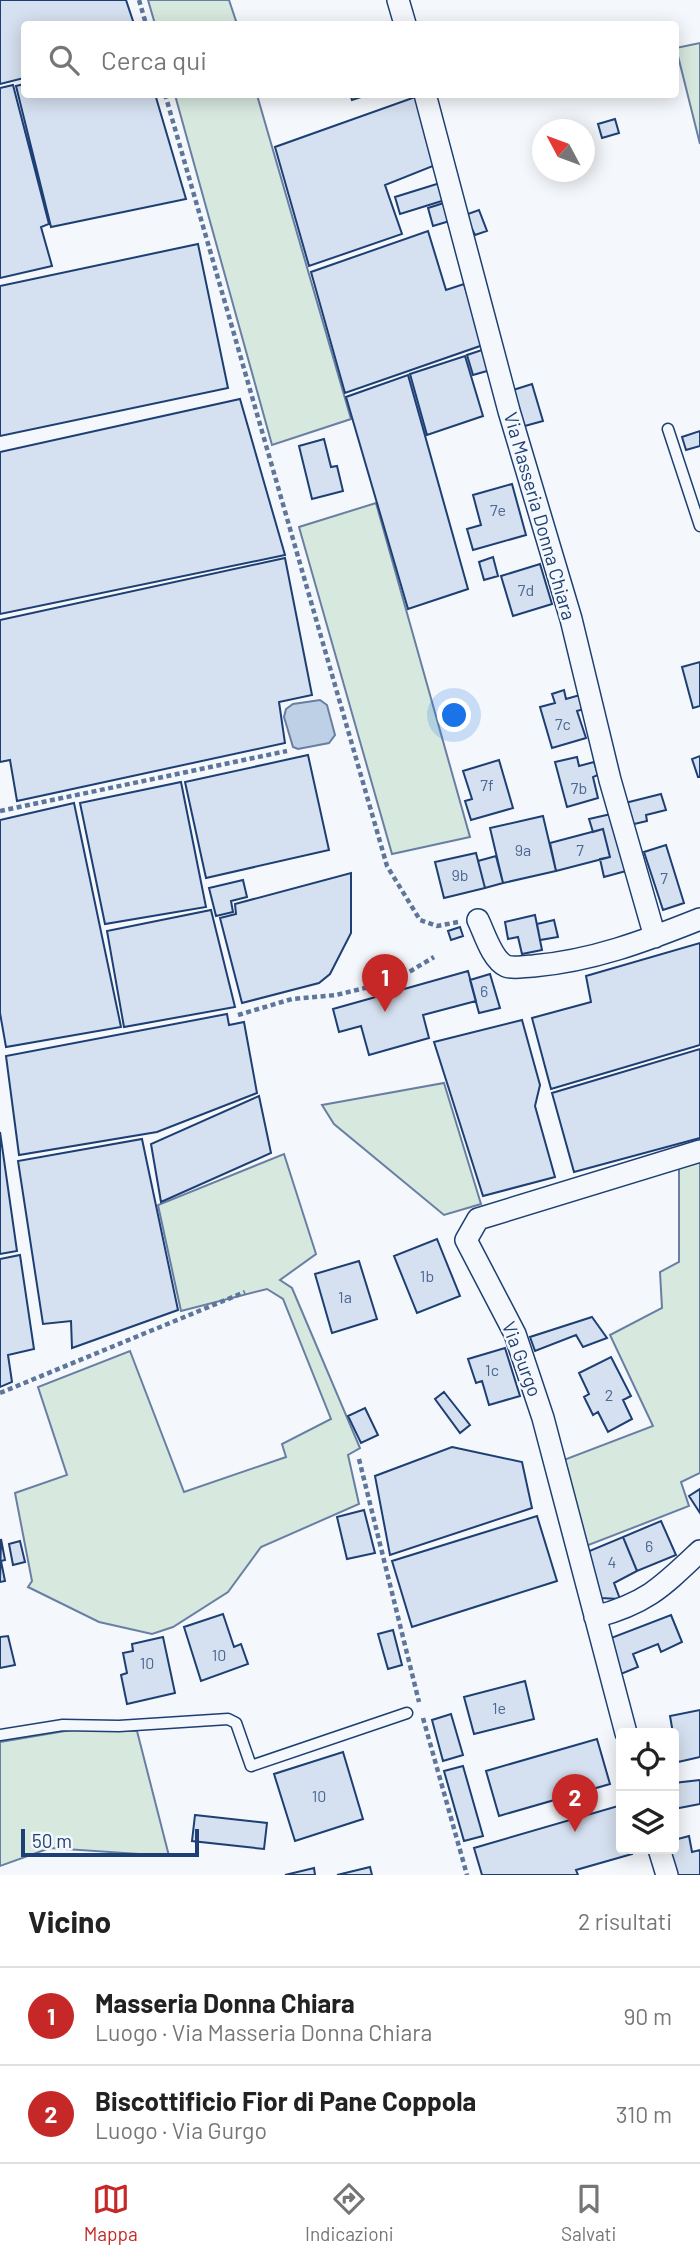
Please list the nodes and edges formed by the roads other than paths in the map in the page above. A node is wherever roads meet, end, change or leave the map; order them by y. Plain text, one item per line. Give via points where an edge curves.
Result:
1 (398, 0) edge
2 (404, 21) edge
3 (426, 98) edge
4 (668, 429) dead end
5 (700, 526) edge
6 (700, 919) edge
7 (478, 920) road end
8 (654, 937) junction
9 (700, 1151) edge
10 (700, 1551) edge
11 (596, 1617) junction
12 (407, 1713) dead end
13 (625, 1728) edge
14 (0, 1735) edge
15 (661, 1854) edge
16 (667, 1875) edge

1 - 2 street
3 - 8 street, Via Masseria Donna Chiara
4 - 5 lane
6 - 8 street
7 - 8 street via 497,957 513,967 565,963
9 - 11 street, Via Gurgo via 478,1219 466,1240 515,1334
10 - 11 street via 656,1593 630,1608
11 - 13 street, Via Gurgo
12 - 14 lane via 251,1766 236,1723 228,1718 63,1725
15 - 16 street

